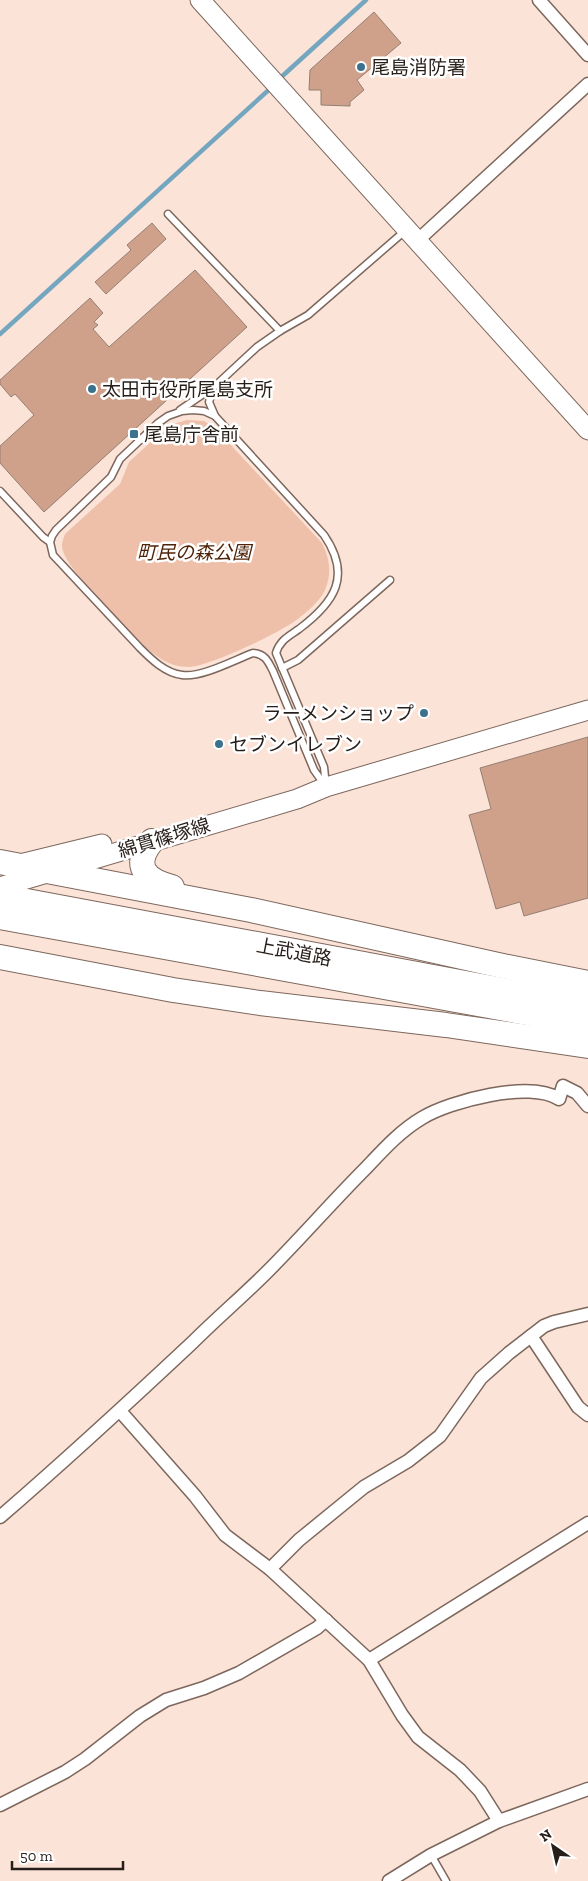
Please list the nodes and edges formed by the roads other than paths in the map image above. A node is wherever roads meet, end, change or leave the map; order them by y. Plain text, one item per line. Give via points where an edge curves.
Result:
1 (200, 0) edge
2 (538, 0) edge
3 (588, 55) edge
4 (588, 84) edge
5 (168, 214) dead end
6 (412, 235) junction
7 (280, 331) junction
8 (215, 386) junction
9 (168, 416) junction
10 (215, 416) junction
11 (588, 430) edge
12 (0, 491) edge
13 (50, 542) junction
14 (390, 580) dead end
15 (282, 668) junction
16 (588, 710) edge
17 (326, 787) junction
18 (152, 842) junction
19 (5, 866) edge
20 (52, 872) junction
21 (0, 887) edge
22 (0, 896) edge
23 (251, 910) junction
24 (0, 917) edge
25 (0, 950) edge
26 (0, 957) edge
27 (64, 969) junction
28 (588, 983) edge
29 (588, 1006) edge
30 (588, 1024) edge
31 (588, 1046) edge
32 (588, 1106) edge
33 (588, 1314) edge
34 (531, 1336) junction
35 (120, 1411) junction
36 (588, 1415) edge
37 (0, 1517) edge
38 (588, 1523) edge
39 (270, 1569) junction
40 (326, 1620) junction
41 (370, 1660) junction
42 (588, 1789) edge
43 (0, 1805) edge
44 (500, 1821) junction
45 (431, 1855) junction
46 (388, 1881) edge
47 (446, 1881) edge

1 - 6 main road
2 - 3 street
4 - 6 street
5 - 7 lane
6 - 7 lane via 308,315
6 - 11 main road
7 - 8 lane via 257,347
8 - 9 lane
8 - 10 lane via 209,402
9 - 10 lane via 193,410
9 - 13 lane via 120,459 112,477 56,530
10 - 15 lane via 324,535 337,560 338,577 325,606 278,646 276,653
12 - 13 lane
13 - 17 lane via 53,555 108,614 153,660 172,672 183,676 200,673 252,653 268,660 314,770
14 - 15 lane via 298,660
15 - 17 lane via 324,767
16 - 17 main road, 綿貫篠塚線
17 - 18 main road, 綿貫篠塚線 via 297,799
17 - 19 main road, 綿貫篠塚線 via 294,789 84,849
18 - 20 main road, 綿貫篠塚線
18 - 23 highway via 145,849 142,862 144,872 150,878
19 - 20 highway
20 - 21 main road, 綿貫篠塚線
20 - 23 highway
22 - 29 highway, 上武道路
23 - 28 highway
24 - 30 highway, 上武道路
25 - 27 highway
26 - 27 highway
27 - 31 highway via 260,1003
32 - 35 street via 577,1093 563,1086 559,1099 552,1094 526,1090 442,1108 416,1122 388,1146 267,1272
33 - 34 street via 554,1322
34 - 36 street via 578,1407
34 - 39 street via 481,1378 440,1436 408,1461 364,1487 299,1540
35 - 37 street
35 - 39 street via 225,1535
38 - 41 street
39 - 40 street
40 - 41 street
40 - 43 street via 238,1673 166,1700 66,1772
41 - 44 street via 418,1737 460,1770 480,1791
42 - 44 street
44 - 45 street
45 - 46 street
45 - 47 lane

